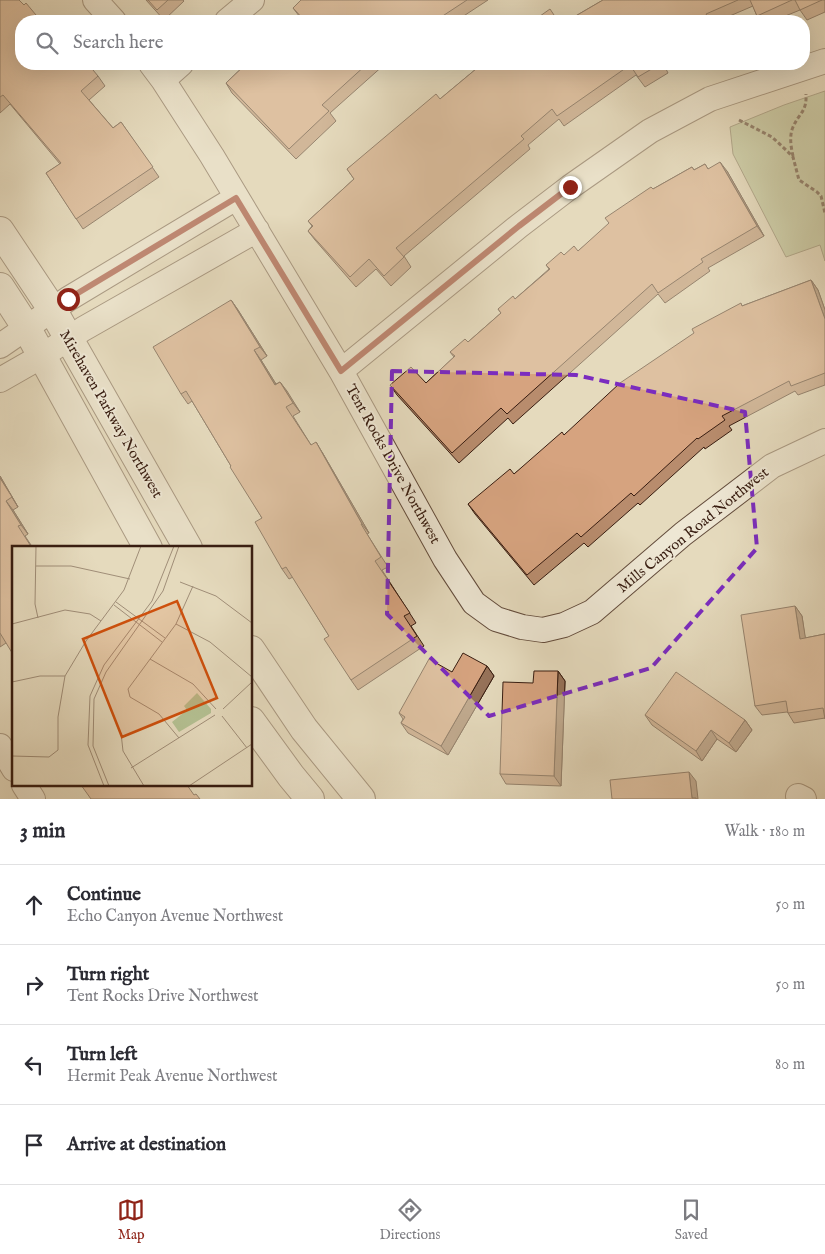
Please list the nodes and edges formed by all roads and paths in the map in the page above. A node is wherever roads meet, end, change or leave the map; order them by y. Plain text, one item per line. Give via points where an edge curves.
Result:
1 (96, 0) edge
2 (252, 0) edge
3 (109, 15) edge
4 (234, 15) edge
5 (825, 61) edge
6 (810, 66) edge
7 (798, 70) edge
8 (157, 72) edge
9 (806, 93) dead end
10 (739, 120) dead end
11 (793, 157) junction
12 (236, 198) junction
13 (825, 213) edge
14 (257, 230) junction
15 (0, 231) edge
16 (0, 287) edge
17 (52, 310) junction
18 (26, 327) junction
19 (68, 340) junction
20 (0, 346) edge
21 (42, 356) junction
22 (341, 371) junction
23 (0, 380) edge
24 (825, 441) edge
25 (147, 546) edge
26 (187, 546) edge
27 (564, 625) joint
28 (252, 651) edge
29 (252, 722) edge
30 (0, 746) edge
31 (12, 766) edge
32 (25, 786) edge
33 (33, 799) edge
34 (310, 799) edge
35 (361, 799) edge

1 - 3 street
2 - 4 street
5 - 6 street
7 - 22 street via 710,99 650,131 519,226
8 - 12 street, Tent Rocks Drive Northwest
9 - 11 path via 805,107 791,135
10 - 11 path via 772,137
11 - 13 path via 799,180 821,196
12 - 14 street, Tent Rocks Drive Northwest
12 - 17 street
14 - 19 street
14 - 22 street, Tent Rocks Drive Northwest
15 - 17 street, Mirehaven Parkway Northwest
16 - 18 street, Mirehaven Parkway Northwest
17 - 18 street
17 - 19 street, Mirehaven Parkway Northwest
18 - 20 street
18 - 21 street, Mirehaven Parkway Northwest
19 - 21 street
19 - 26 street, Mirehaven Parkway Northwest
21 - 23 street
21 - 25 street, Mirehaven Parkway Northwest
22 - 27 street, Tent Rocks Drive Northwest via 445,559 474,603 496,619 522,627 543,630
24 - 27 street, Mills Canyon Road Northwest via 772,466 683,534 592,612
28 - 35 street via 304,729
29 - 34 street
30 - 31 street
32 - 33 street

